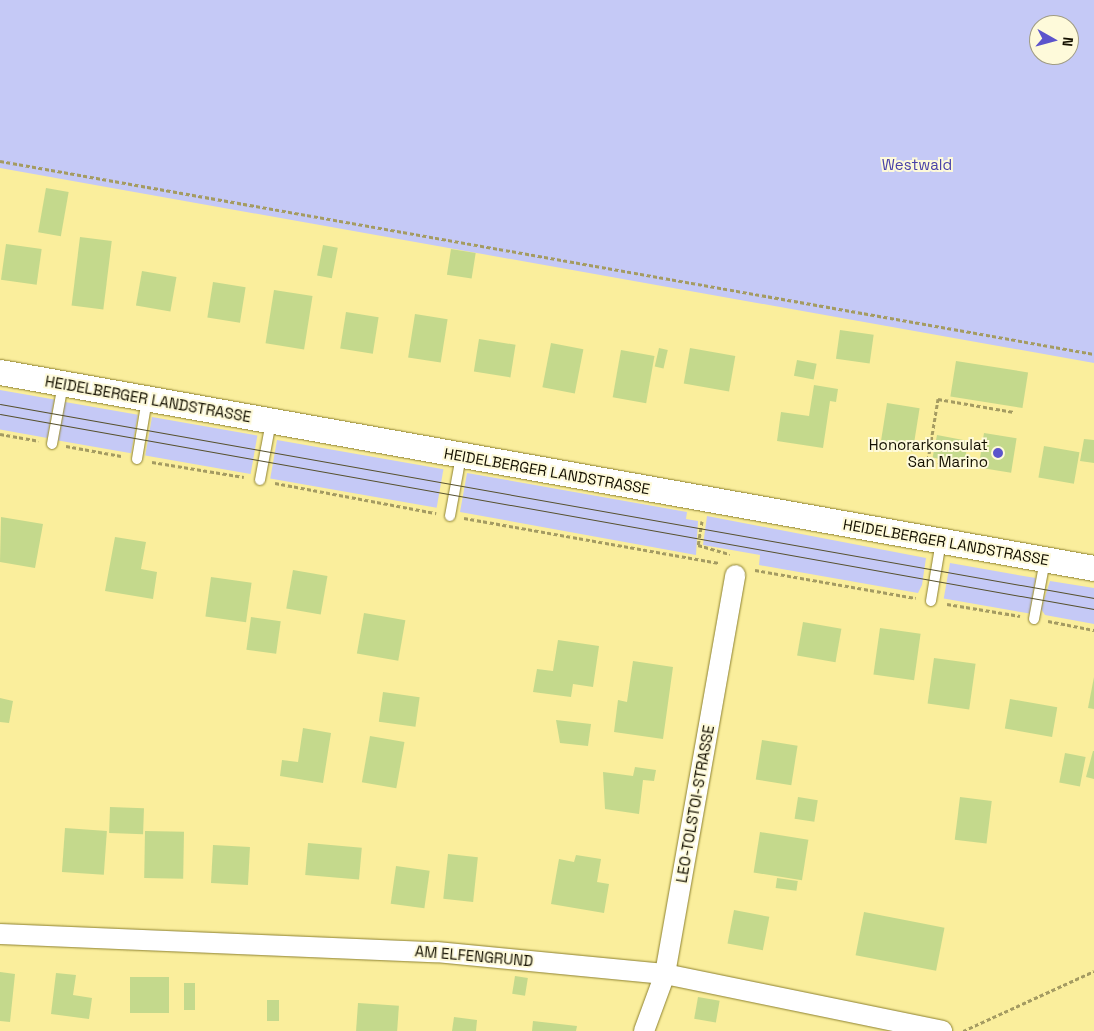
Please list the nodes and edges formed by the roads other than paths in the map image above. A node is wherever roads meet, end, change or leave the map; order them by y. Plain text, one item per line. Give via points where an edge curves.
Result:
1 (0, 372) edge
2 (63, 384) junction
3 (147, 399) junction
4 (271, 422) junction
5 (52, 444) road end
6 (461, 456) junction
7 (137, 459) road end
8 (260, 480) road end
9 (450, 516) road end
10 (941, 540) junction
11 (1045, 560) junction
12 (737, 566) road end
13 (1094, 568) edge
14 (931, 601) road end
15 (1034, 619) road end
16 (0, 934) edge
17 (665, 974) junction
18 (644, 1031) edge
19 (942, 1031) edge

1 - 2 street, HEIDELBERGER LANDSTRASSE
2 - 3 street, HEIDELBERGER LANDSTRASSE
2 - 5 lane
3 - 4 street, HEIDELBERGER LANDSTRASSE
3 - 7 lane
4 - 6 street, HEIDELBERGER LANDSTRASSE
4 - 8 lane
6 - 9 lane
6 - 10 street, HEIDELBERGER LANDSTRASSE
10 - 11 street, HEIDELBERGER LANDSTRASSE
10 - 14 lane
11 - 13 street, HEIDELBERGER LANDSTRASSE
11 - 15 lane
12 - 17 street, LEO-TOLSTOI-STRASSE
16 - 17 street, AM ELFENGRUND via 436,952
17 - 18 street, LEO-TOLSTOI-STRASSE
17 - 19 street, AM ELFENGRUND

